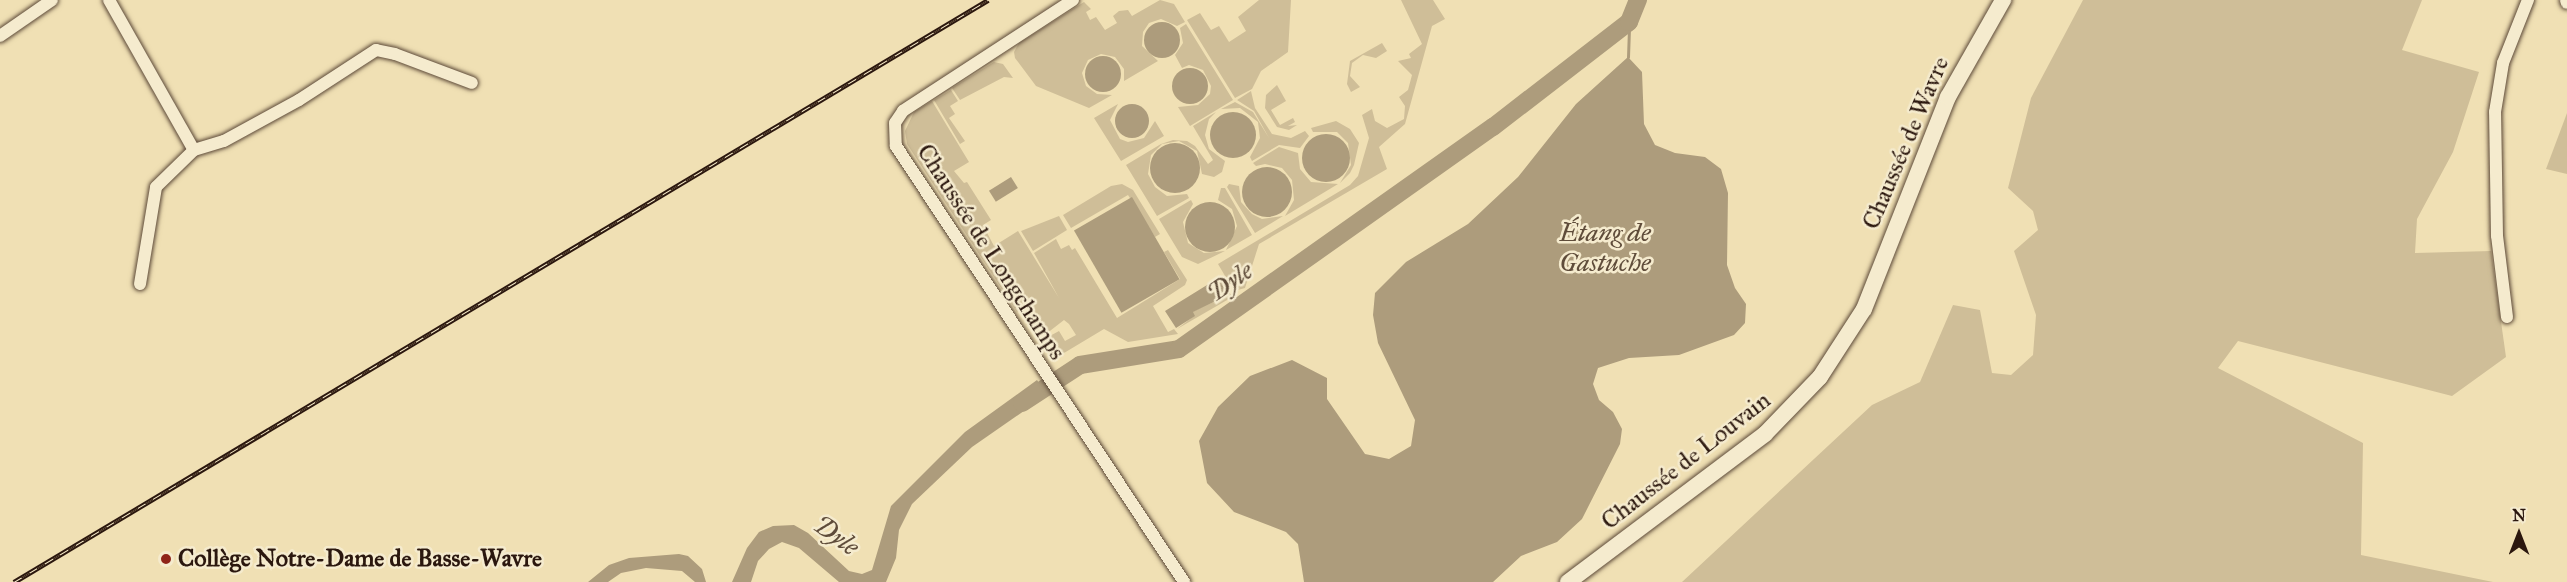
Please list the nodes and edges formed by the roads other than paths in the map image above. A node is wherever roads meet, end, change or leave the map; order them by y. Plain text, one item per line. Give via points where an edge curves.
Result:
1 (52, 0) edge
2 (109, 0) edge
3 (1073, 0) edge
4 (2003, 0) edge
5 (2528, 0) edge
6 (0, 36) edge
7 (472, 83) dead end
8 (194, 150) junction
9 (140, 284) dead end
10 (1864, 309) joint
11 (2507, 317) dead end
12 (1184, 582) edge
13 (1568, 582) edge

1 - 6 street
2 - 8 street
3 - 12 street, Chaussée de Longchamps via 913,102 899,117 894,134 902,158
4 - 10 main road, Chaussée de Wavre via 1948,97
5 - 11 street via 2503,63 2495,112 2497,236
7 - 8 street via 376,50 299,100 214,146
8 - 9 street via 156,187
10 - 13 main road, Chaussée de Louvain via 1820,377 1773,427

